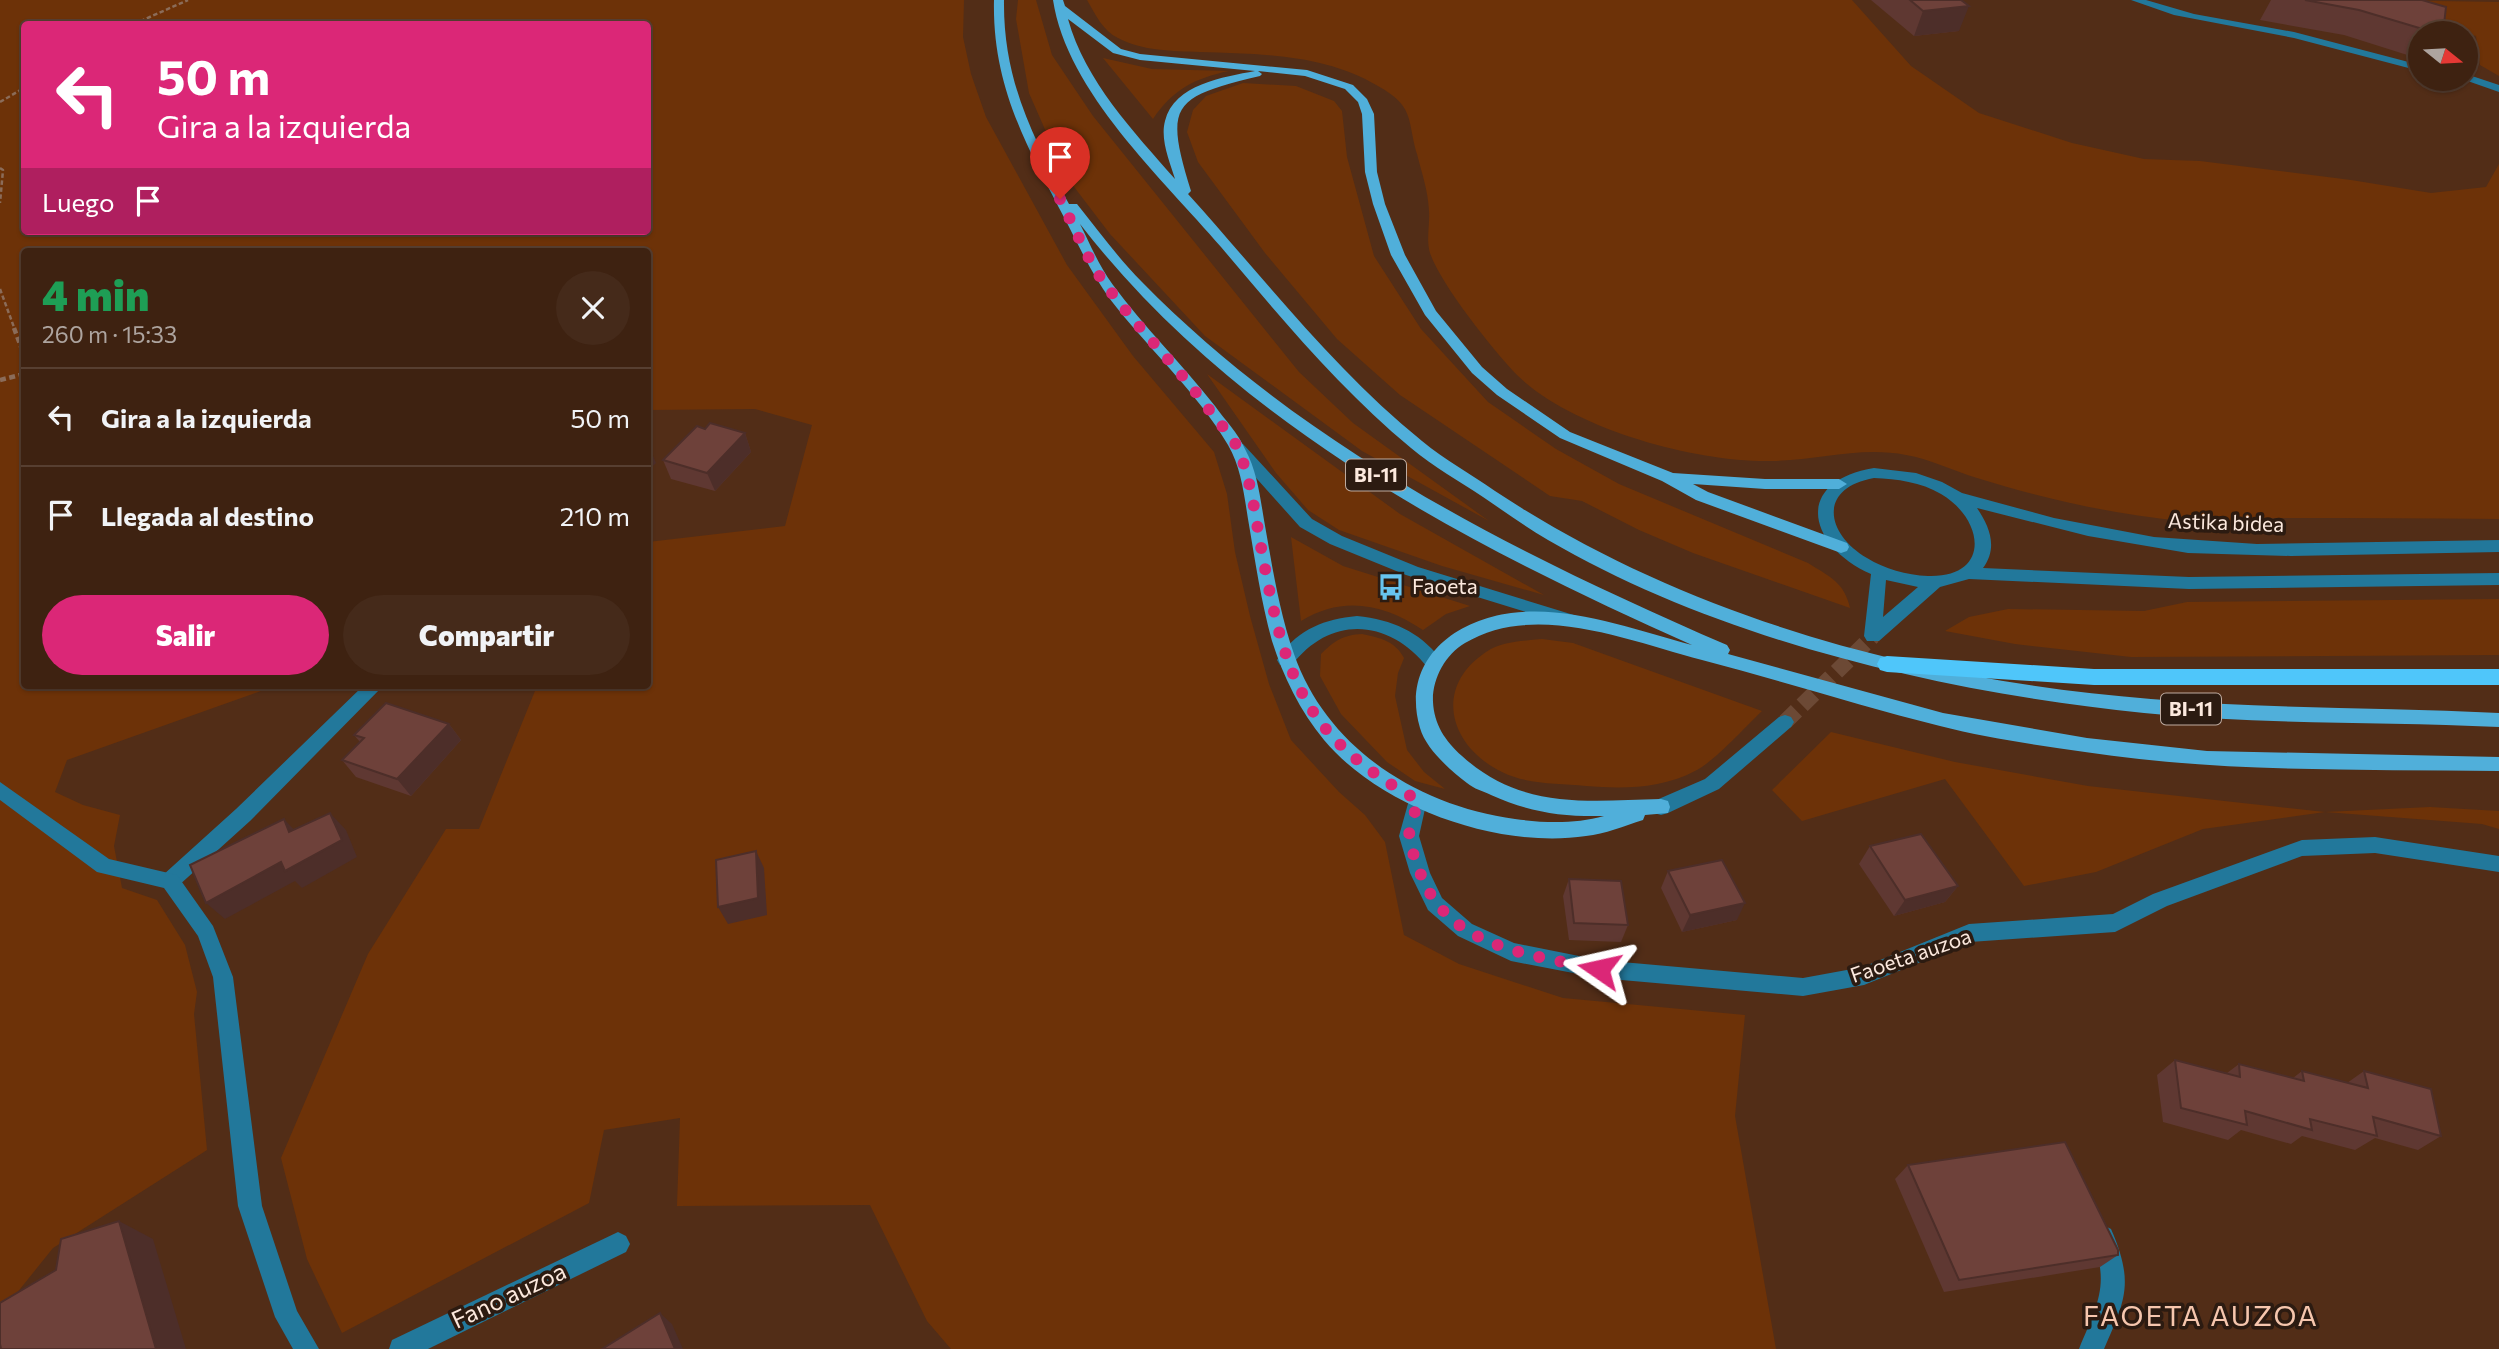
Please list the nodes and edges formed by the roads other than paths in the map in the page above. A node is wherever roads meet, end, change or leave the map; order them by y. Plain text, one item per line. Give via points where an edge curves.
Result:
1 (999, 0) edge
2 (2136, 0) edge
3 (1058, 3) edge
4 (2408, 66) edge
5 (1283, 69) junction
6 (2478, 82) edge
7 (2499, 89) edge
8 (1048, 177) junction
9 (1187, 198) junction
10 (1238, 448) junction
11 (1667, 477) junction
12 (1839, 484) junction
13 (1956, 497) junction
14 (2499, 546) edge
15 (1841, 547) junction
16 (1879, 572) junction
17 (1966, 573) junction
18 (2499, 579) edge
19 (1936, 582) junction
20 (1582, 623) junction
21 (1286, 660) junction
22 (1434, 663) junction
23 (1887, 664) junction
24 (1774, 672) junction
25 (2499, 677) edge
26 (371, 689) edge
27 (2499, 720) edge
28 (1785, 722) tunnel mouth
29 (2499, 764) edge
30 (0, 790) edge
31 (1418, 800) junction
32 (1661, 807) junction
33 (2499, 864) edge
34 (170, 881) junction
35 (2092, 1218) edge
36 (618, 1244) dead end
37 (307, 1349) edge
38 (401, 1349) edge
39 (2091, 1349) edge

1 - 8 main road, BI-11 via 999,41 1011,97
2 - 4 street
3 - 5 main road via 1117,51
3 - 9 main road, BI-11 via 1062,24 1085,71 1129,132
5 - 9 main road via 1207,84 1189,95 1174,113 1169,135
5 - 11 main road via 1329,79 1363,101 1368,114 1371,172 1398,255 1430,312 1477,370 1565,435
6 - 7 street
8 - 10 main road via 1107,286
8 - 24 main road, BI-11 via 1136,283 1189,335 1324,441 1404,493 1522,559 1636,614
9 - 23 main road, BI-11 via 1321,357 1364,400 1421,448 1506,506 1573,547 1666,589 1742,619
10 - 20 street via 1306,523 1336,540 1412,571
10 - 21 main road
11 - 12 main road
11 - 15 main road via 1702,496
12 - 13 street via 1874,473 1898,474
12 - 15 street via 1827,499 1824,514
13 - 14 street, Astika bidea via 2078,529 2178,546 2261,550
13 - 17 street via 1978,518 1985,534 1986,549 1979,563
15 - 16 street
16 - 19 street
16 - 19 street via 1873,636
17 - 18 street via 2228,584
17 - 19 street
20 - 22 main road via 1544,617 1509,619 1473,630 1446,646
20 - 24 main road
21 - 22 street via 1296,644 1319,630 1353,621 1387,627 1408,637
21 - 31 main road via 1318,721 1348,754
22 - 32 main road via 1424,699 1430,729 1447,754 1476,780 1526,802 1576,809
23 - 25 highway via 2118,677
23 - 27 main road, BI-11 via 1994,686 2145,706
24 - 29 main road, BI-11 via 1943,720 2087,745 2207,758
26 - 34 street
28 - 32 street via 1712,784
30 - 34 street via 104,866
31 - 32 main road via 1451,814 1518,830 1582,829
31 - 33 street, Faoeta auzoa via 1409,836 1420,873 1435,904 1465,930 1511,952 1599,969 1803,987 1864,976 1969,933 2115,923 2160,900 2302,848 2375,845
34 - 37 street via 206,932 223,977 250,1206 287,1317
35 - 39 street via 2115,1260 2113,1298
36 - 38 street, Fano auzoa

